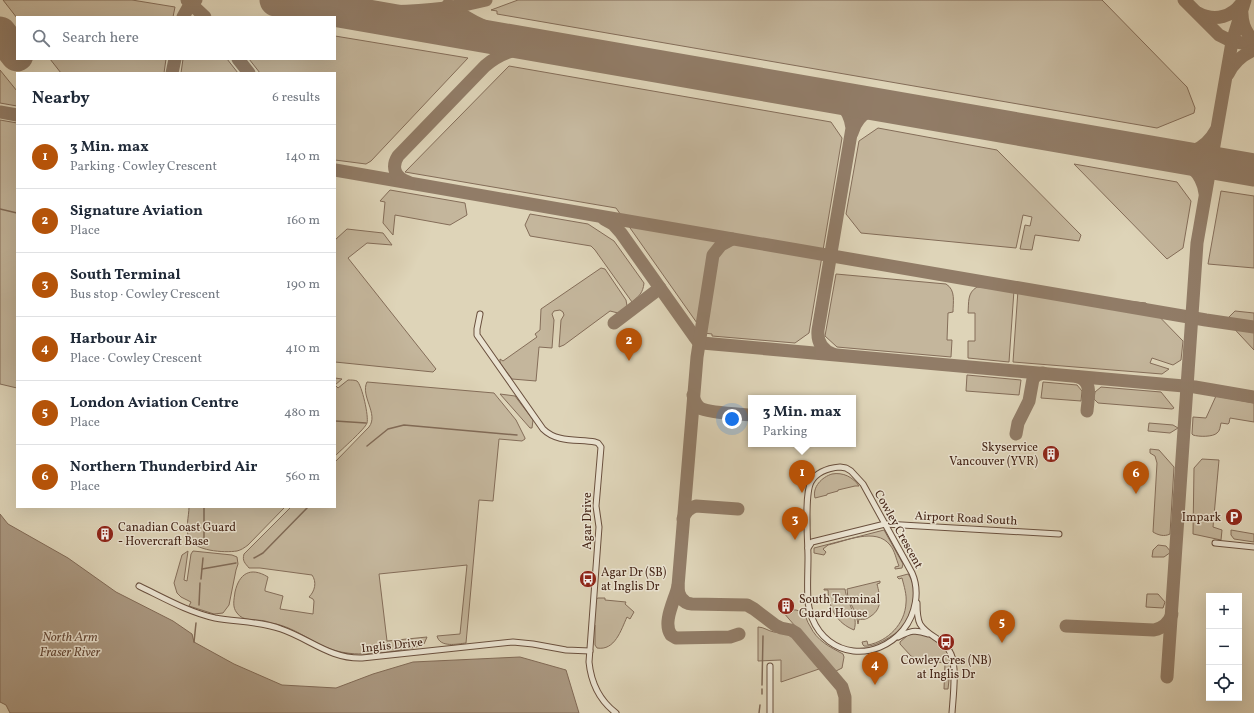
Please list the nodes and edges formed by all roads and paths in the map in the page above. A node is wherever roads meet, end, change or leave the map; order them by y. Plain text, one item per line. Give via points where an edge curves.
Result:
1 (480, 314) dead end
2 (885, 524) junction
3 (1060, 534) dead end
4 (1215, 543) dead end
5 (1254, 547) edge
6 (808, 550) junction
7 (139, 586) dead end
8 (917, 592) junction
9 (932, 635) junction
10 (894, 640) junction
11 (590, 652) junction
12 (770, 666) dead end
13 (953, 711) edge
14 (616, 713) edge
15 (770, 713) edge

1 - 11 street, Agar Drive via 477,335 548,434 557,438 595,442 601,447 596,506 599,529
2 - 3 street, Airport Road South
2 - 6 street, Airport Road South via 812,542
2 - 6 street, Cowley Crescent via 856,475 843,468 826,470 814,477 808,489
2 - 8 street, Cowley Crescent via 914,577
4 - 5 street
6 - 10 street, Cowley Crescent via 808,601 815,624 825,637 842,649 858,652 875,650
7 - 11 street, Inglis Drive via 194,612 280,629 333,654 351,658 513,642
8 - 9 street via 919,621
8 - 10 street, Cowley Crescent via 910,618
9 - 10 street via 914,631
9 - 13 street via 946,646 953,659
11 - 14 street via 591,676 596,688
12 - 15 street

